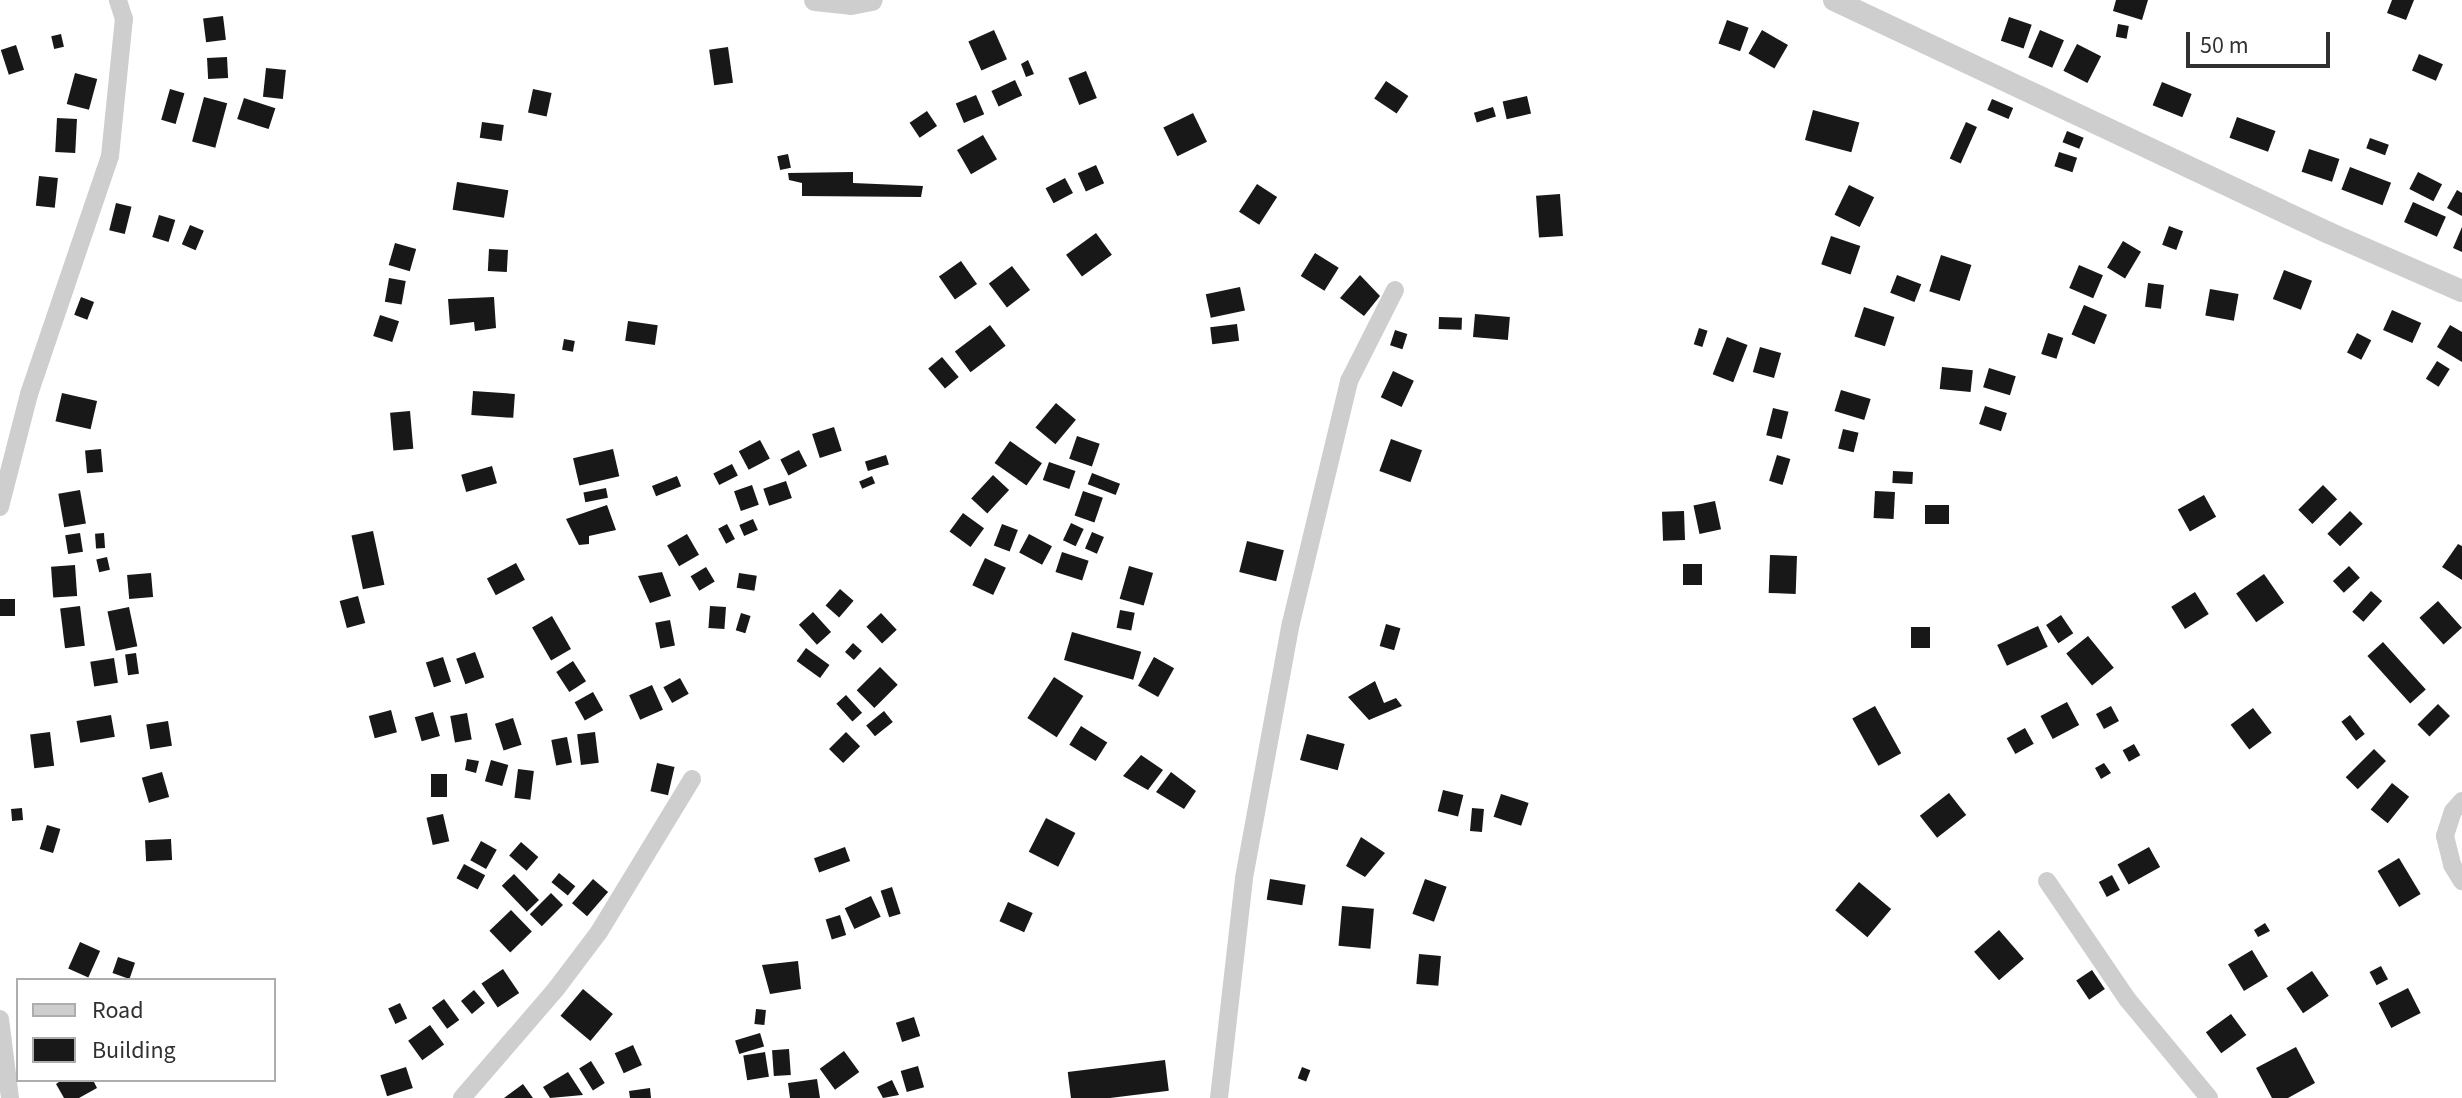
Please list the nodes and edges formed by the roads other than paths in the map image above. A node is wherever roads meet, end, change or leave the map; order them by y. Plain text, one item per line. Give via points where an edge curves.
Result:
1 (118, 0) edge
2 (133, 0) edge
3 (815, 0) edge
4 (872, 0) edge
5 (1834, 0) edge
6 (124, 19) junction
7 (1395, 290) dead end
8 (2462, 291) edge
9 (0, 507) edge
10 (692, 779) dead end
11 (2462, 801) edge
12 (2047, 881) dead end
13 (2462, 881) edge
14 (0, 1019) edge
15 (10, 1098) edge
16 (462, 1098) edge
17 (1219, 1098) edge
18 (2209, 1098) edge

1 - 6 street
2 - 6 street
3 - 4 street
5 - 8 street
6 - 9 street via 110,156 29,394
7 - 17 street via 1349,381 1291,623 1244,878
10 - 16 street via 599,932
11 - 13 street via 2445,836
12 - 18 street via 2128,1000
14 - 15 street

